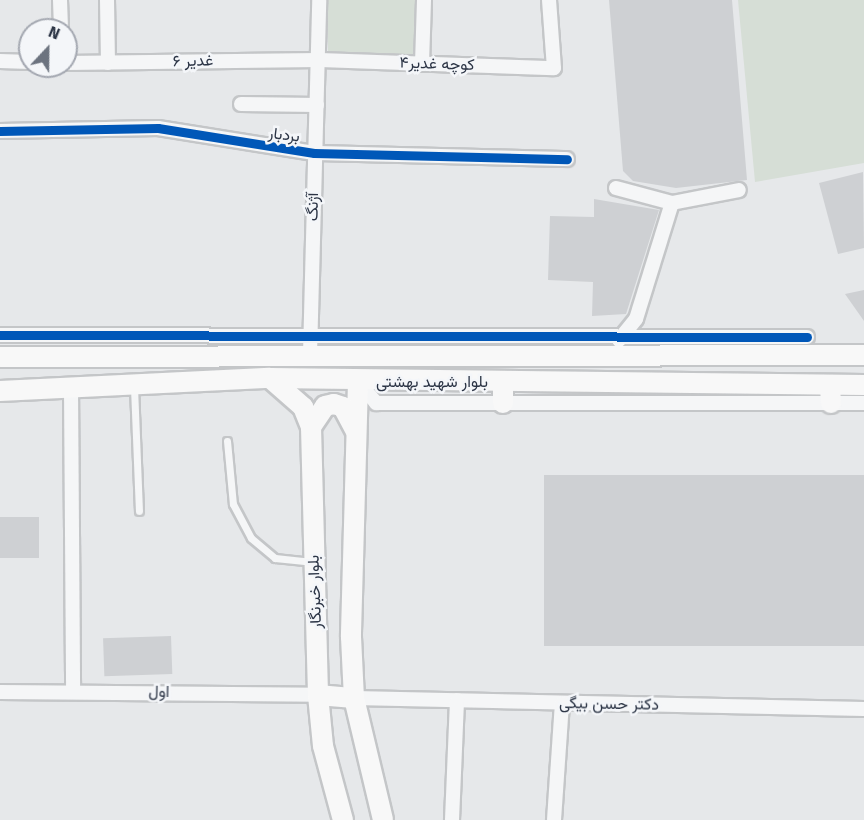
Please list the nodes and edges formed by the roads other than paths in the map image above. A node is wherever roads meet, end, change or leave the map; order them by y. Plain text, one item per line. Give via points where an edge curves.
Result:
1 (60, 0) edge
2 (106, 0) edge
3 (319, 0) edge
4 (424, 0) edge
5 (549, 0) edge
6 (61, 18) edge
7 (320, 60) junction
8 (0, 61) edge
9 (18, 62) edge
10 (78, 63) edge
11 (108, 63) junction
12 (422, 64) junction
13 (241, 104) dead end
14 (317, 105) junction
15 (0, 130) edge
16 (314, 153) junction
17 (567, 159) dead end
18 (616, 188) dead end
19 (739, 190) dead end
20 (672, 203) junction
21 (636, 319) junction
22 (310, 333) junction
23 (0, 335) edge
24 (623, 335) junction
25 (654, 335) junction
26 (807, 337) dead end
27 (309, 354) junction
28 (608, 355) junction
29 (864, 355) edge
30 (680, 356) junction
31 (0, 357) edge
32 (270, 378) junction
33 (358, 382) junction
34 (503, 382) junction
35 (134, 385) junction
36 (864, 385) edge
37 (71, 388) junction
38 (0, 391) edge
39 (831, 394) junction
40 (503, 403) junction
41 (864, 403) edge
42 (311, 427) junction
43 (355, 430) junction
44 (227, 441) dead end
45 (139, 511) dead end
46 (314, 562) junction
47 (73, 690) junction
48 (0, 692) edge
49 (318, 696) junction
50 (354, 698) junction
51 (457, 700) junction
52 (562, 703) junction
53 (864, 709) edge
54 (343, 820) edge
55 (383, 820) edge
56 (452, 820) edge
57 (554, 820) edge

1 - 6 street
2 - 11 street
3 - 7 street, آژنگ
4 - 12 street
5 - 12 street, کوچه غدیر۴ via 554,68
7 - 11 street, غدیر ۶
7 - 12 street, کوچه غدیر۴
7 - 14 street, آژنگ
8 - 9 street
10 - 11 street, غدیر ۶
13 - 14 street
14 - 16 street, آژنگ
15 - 16 street, بردبار via 158,128
16 - 17 street, بردبار
16 - 22 street, آژنگ
18 - 20 street
19 - 20 street
20 - 21 street
21 - 24 street
21 - 25 street
22 - 23 street
22 - 24 street
22 - 27 street, آژنگ
24 - 25 street
24 - 28 street
25 - 26 street
25 - 30 street
27 - 28 main road, بلوار شهید بهشتی
27 - 31 main road, بلوار شهید بهشتی
28 - 30 main road, بلوار شهید بهشتی
29 - 30 main road, بلوار شهید بهشتی
32 - 33 main road, بلوار شهید بهشتی
32 - 35 main road, بلوار شهید بهشتی
32 - 42 main road, بلوار خبرنگار via 303,407
33 - 34 main road, بلوار شهید بهشتی
33 - 40 street via 376,403
33 - 43 main road
34 - 39 main road, بلوار شهید بهشتی
34 - 40 main road
35 - 37 main road, بلوار شهید بهشتی
35 - 45 lane
36 - 39 main road, بلوار شهید بهشتی
37 - 38 main road, بلوار شهید بهشتی
37 - 47 street
39 - 40 street
39 - 41 street
42 - 43 main road via 325,406 334,404 349,415
42 - 46 main road, بلوار خبرنگار
43 - 50 main road
44 - 46 lane via 236,516 257,546 275,558
46 - 49 main road, بلوار خبرنگار
47 - 48 street, اول
47 - 49 street, اول
49 - 50 main road
49 - 54 main road, بلوار خبرنگار via 323,746
50 - 51 street, دکتر حسن بیگی
50 - 55 main road
51 - 52 street, دکتر حسن بیگی
51 - 56 street
52 - 53 street, دکتر حسن بیگی
52 - 57 street

